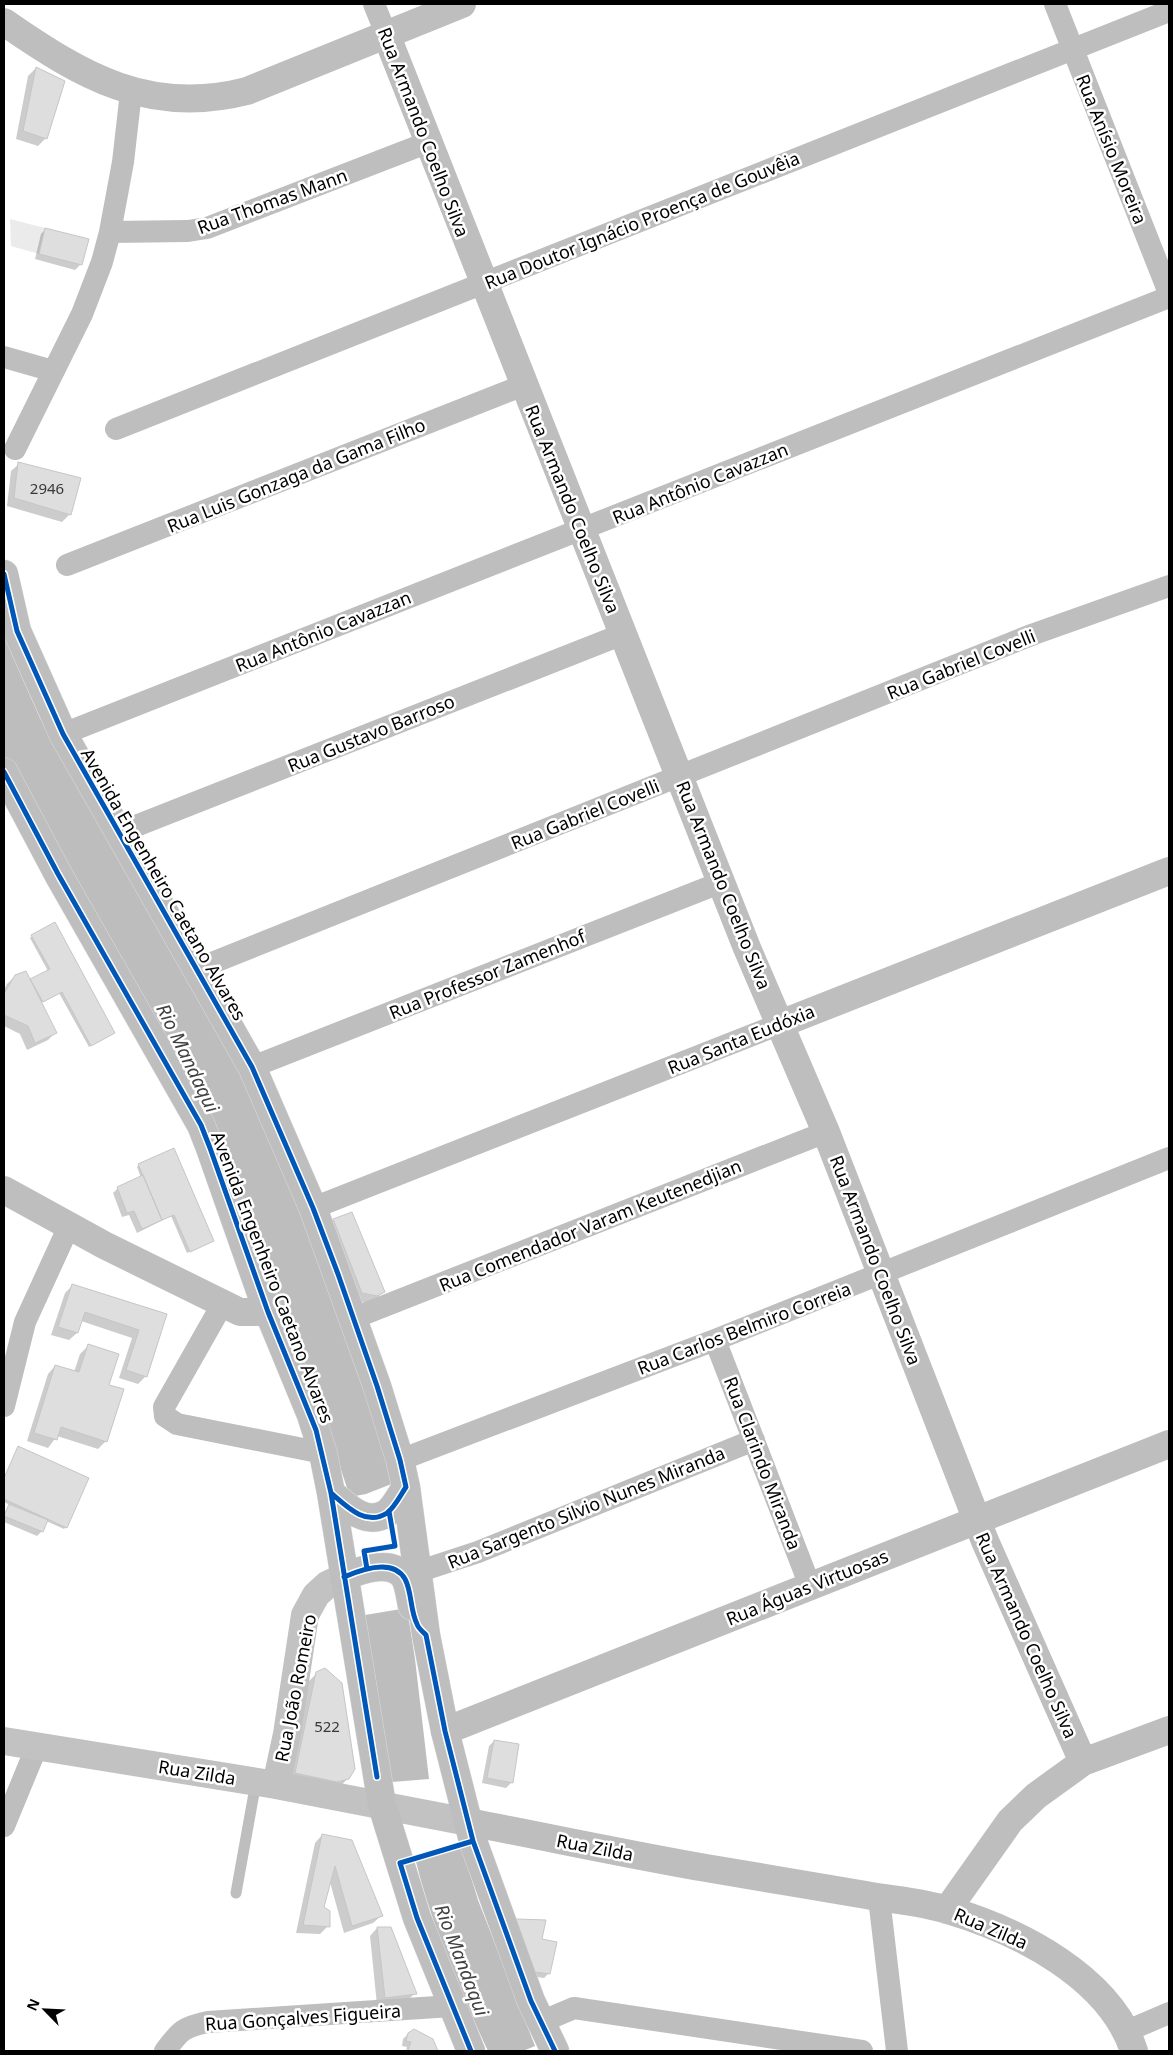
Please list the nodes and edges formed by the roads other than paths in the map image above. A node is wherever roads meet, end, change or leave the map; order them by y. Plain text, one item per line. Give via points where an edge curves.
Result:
1 (374, 4) edge
2 (462, 4) edge
3 (1055, 4) edge
4 (1169, 11) edge
5 (4, 22) edge
6 (386, 34) junction
7 (4, 48) edge
8 (1073, 50) junction
9 (50, 53) junction
10 (131, 92) junction
11 (429, 142) junction
12 (110, 232) junction
13 (483, 283) junction
14 (1169, 293) edge
15 (1169, 298) edge
16 (4, 357) edge
17 (53, 371) junction
18 (524, 385) junction
19 (116, 429) dead end
20 (15, 449) dead end
21 (583, 528) junction
22 (68, 566) dead end
23 (4, 574) edge
24 (1169, 586) edge
25 (623, 634) junction
26 (63, 734) junction
27 (4, 772) edge
28 (680, 776) junction
29 (118, 833) junction
30 (1169, 871) edge
31 (722, 882) junction
32 (197, 969) junction
33 (780, 1024) junction
34 (252, 1068) junction
35 (826, 1132) junction
36 (1169, 1158) edge
37 (4, 1190) edge
38 (314, 1208) junction
39 (69, 1226) junction
40 (881, 1274) junction
41 (223, 1303) junction
42 (268, 1312) junction
43 (354, 1318) junction
44 (715, 1340) junction
45 (4, 1406) edge
46 (754, 1440) junction
47 (1169, 1444) edge
48 (323, 1452) junction
49 (400, 1460) junction
50 (406, 1487) junction
51 (331, 1493) junction
52 (978, 1520) junction
53 (417, 1572) junction
54 (344, 1577) junction
55 (810, 1586) junction
56 (426, 1636) junction
57 (1169, 1730) edge
58 (445, 1731) junction
59 (4, 1742) edge
60 (37, 1746) junction
61 (1083, 1762) junction
62 (266, 1784) junction
63 (382, 1805) junction
64 (468, 1822) junction
65 (4, 1826) edge
66 (236, 1893) dead end
67 (879, 1898) junction
68 (947, 1910) junction
69 (452, 2006) junction
70 (1169, 2013) edge
71 (541, 2022) junction
72 (1130, 2041) edge
73 (165, 2051) edge
74 (471, 2051) edge
75 (555, 2051) edge
76 (862, 2051) edge
77 (897, 2051) edge

1 - 6 street, Rua Armando Coelho Silva
2 - 6 street
3 - 8 street, Rua Anísio Moreira
4 - 8 street, Rua Doutor Ignácio Proença de Gouvêia
5 - 9 street
6 - 10 street via 283,78 221,98 193,100
6 - 11 street, Rua Armando Coelho Silva
7 - 9 street via 15,46
8 - 13 street, Rua Doutor Ignácio Proença de Gouvêia
8 - 14 street, Rua Anísio Moreira
9 - 10 street
10 - 12 street
11 - 12 street, Rua Thomas Mann via 207,228
11 - 13 street, Rua Armando Coelho Silva
12 - 17 street via 86,306
13 - 18 street, Rua Armando Coelho Silva
13 - 19 street, Rua Doutor Ignácio Proença de Gouvêia
15 - 21 street, Rua Antônio Cavazzan
16 - 17 street
17 - 20 street
18 - 21 street, Rua Armando Coelho Silva
18 - 22 street, Rua Luis Gonzaga da Gama Filho
21 - 25 street, Rua Armando Coelho Silva
21 - 26 street, Rua Antônio Cavazzan
23 - 26 street, Avenida Engenheiro Caetano Alvares via 17,631
24 - 28 street, Rua Gabriel Covelli via 1034,634
25 - 28 street, Rua Armando Coelho Silva
25 - 29 street, Rua Gustavo Barroso
26 - 29 street, Avenida Engenheiro Caetano Alvares
27 - 42 street, Avenida Engenheiro Caetano Alvares via 58,874 201,1125
28 - 31 street, Rua Armando Coelho Silva
28 - 32 street, Rua Gabriel Covelli
29 - 32 street, Avenida Engenheiro Caetano Alvares
30 - 33 street, Rua Santa Eudóxia
31 - 33 street, Rua Armando Coelho Silva
31 - 34 street, Rua Professor Zamenhof
32 - 34 street, Avenida Engenheiro Caetano Alvares
33 - 35 street, Rua Armando Coelho Silva
33 - 38 street, Rua Santa Eudóxia
34 - 38 street, Avenida Engenheiro Caetano Alvares
35 - 40 street, Rua Armando Coelho Silva
35 - 43 street, Rua Comendador Varam Keutenedjian
36 - 40 street, Rua Carlos Belmiro Correia
37 - 39 street
38 - 43 street, Avenida Engenheiro Caetano Alvares
39 - 41 street
39 - 45 street via 25,1322
40 - 44 street, Rua Carlos Belmiro Correia
40 - 52 street, Rua Armando Coelho Silva
41 - 42 street via 240,1312
41 - 48 street via 164,1407 165,1416 176,1424
42 - 48 street, Avenida Engenheiro Caetano Alvares
43 - 49 street, Avenida Engenheiro Caetano Alvares
44 - 46 street, Rua Clarindo Miranda
44 - 49 street, Rua Carlos Belmiro Correia
46 - 53 street, Rua Sargento Silvio Nunes Miranda via 478,1552
46 - 55 street, Rua Clarindo Miranda
47 - 52 street, Rua Águas Virtuosas
48 - 51 street, Avenida Engenheiro Caetano Alvares
49 - 50 street, Avenida Engenheiro Caetano Alvares
50 - 51 street via 387,1513 376,1516 355,1513
50 - 53 street, Avenida Engenheiro Caetano Alvares
51 - 54 street, Avenida Engenheiro Caetano Alvares
52 - 55 street, Rua Águas Virtuosas
52 - 61 street, Rua Armando Coelho Silva
53 - 56 street, Avenida Engenheiro Caetano Alvares
54 - 56 street via 372,1568 385,1568 402,1574 417,1624
54 - 62 main road, Rua João Romeiro via 316,1595 305,1615 287,1734
54 - 63 street, Avenida Engenheiro Caetano Alvares
55 - 58 street, Rua Águas Virtuosas
56 - 58 street, Avenida Engenheiro Caetano Alvares
57 - 61 street
58 - 64 street, Avenida Engenheiro Caetano Alvares
59 - 60 main road, Rua Zilda
60 - 62 main road, Rua Zilda
60 - 65 street
61 - 68 street via 1021,1808
62 - 63 main road, Rua Zilda
62 - 66 lane
63 - 64 main road, Rua Zilda
63 - 69 street, Avenida Engenheiro Caetano Alvares via 417,1918
64 - 67 street, Rua Zilda
64 - 71 street, Avenida Engenheiro Caetano Alvares
67 - 68 street, Rua Zilda
67 - 77 street
68 - 72 street, Rua Zilda via 1001,1930 1050,1955 1078,1974 1103,2000
69 - 73 street, Rua Gonçalves Figueira via 208,2022 188,2026
69 - 74 street, Avenida Engenheiro Caetano Alvares
70 - 72 street
71 - 75 street, Avenida Engenheiro Caetano Alvares
71 - 76 street via 574,2008

